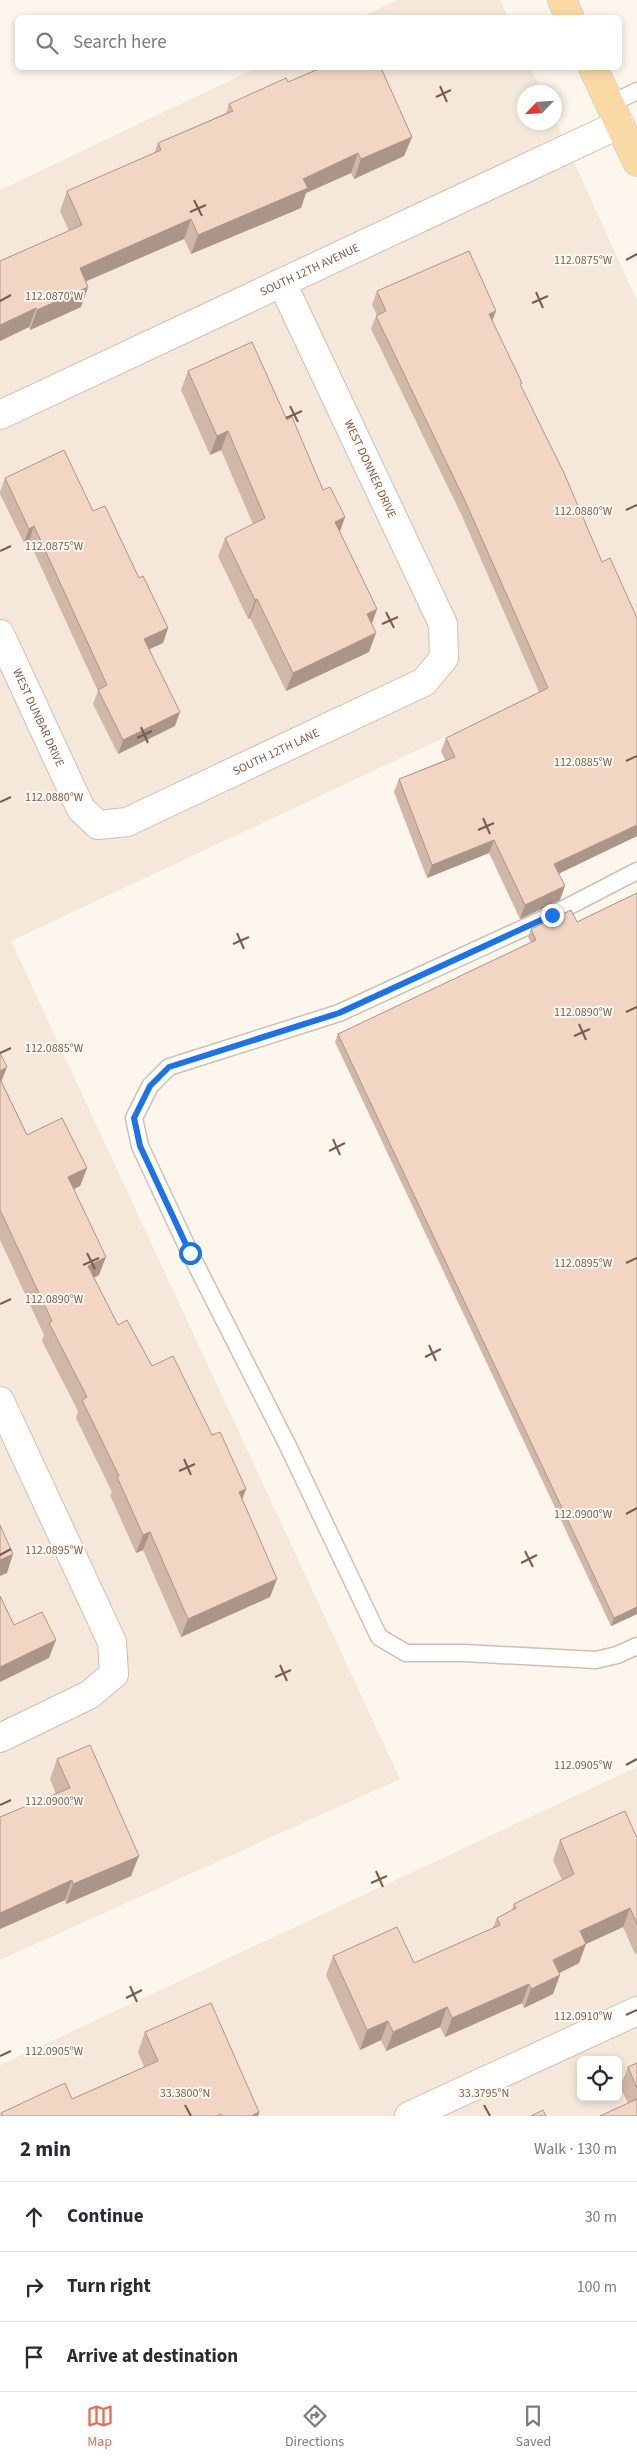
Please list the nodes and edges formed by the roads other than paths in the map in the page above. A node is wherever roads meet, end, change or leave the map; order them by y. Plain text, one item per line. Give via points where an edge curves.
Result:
1 (562, 0) edge
2 (569, 15) edge
3 (594, 70) edge
4 (637, 91) edge
5 (615, 114) junction
6 (637, 162) edge
7 (282, 283) junction
8 (0, 415) edge
9 (2, 645) edge
10 (444, 658) joint
11 (98, 825) joint
12 (637, 871) edge
13 (0, 1401) edge
14 (637, 1646) edge
15 (0, 1738) edge
16 (637, 2011) edge
17 (409, 2116) edge

1 - 2 main road
3 - 5 main road
4 - 5 lane
5 - 6 main road
5 - 7 street, SOUTH 12TH AVENUE
7 - 8 street, SOUTH 12TH AVENUE
7 - 10 street, WEST DONNER DRIVE via 443,624
9 - 11 street, WEST DUNBAR DRIVE via 81,809
10 - 11 street, SOUTH 12TH LANE via 424,682 127,822
12 - 14 lane via 552,915 339,1013 169,1067 150,1086 134,1118 140,1146 190,1253 287,1444 379,1637 406,1653 596,1660
13 - 15 street via 112,1642 114,1674 89,1695
16 - 17 street

